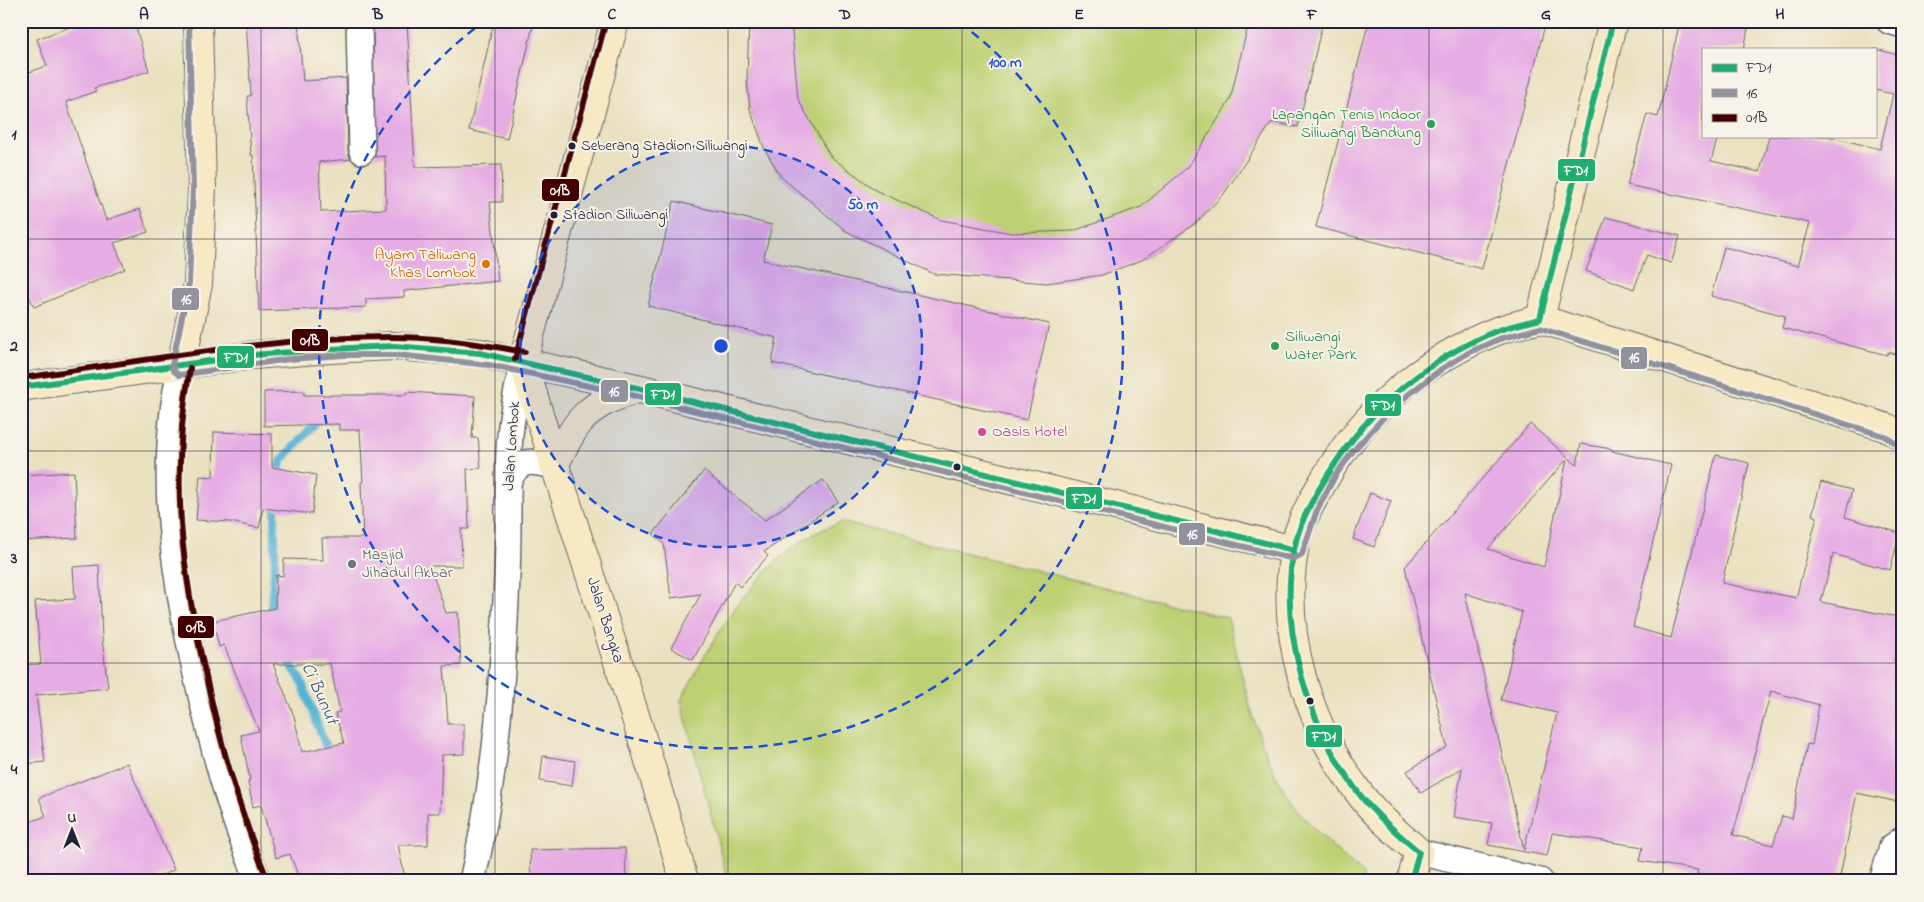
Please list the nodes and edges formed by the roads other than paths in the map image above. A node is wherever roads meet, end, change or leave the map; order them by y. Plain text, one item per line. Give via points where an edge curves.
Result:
1 (198, 21) edge
2 (358, 21) edge
3 (615, 21) edge
4 (1613, 21) edge
5 (1889, 21) edge
6 (1903, 25) edge
7 (362, 151) dead end
8 (1540, 319) junction
9 (523, 361) junction
10 (181, 366) junction
11 (21, 387) edge
12 (640, 389) junction
13 (1903, 437) edge
14 (554, 466) junction
15 (508, 480) junction
16 (1294, 550) junction
17 (1903, 839) edge
18 (1418, 852) junction
19 (258, 881) edge
20 (472, 881) edge
21 (684, 881) edge
22 (1411, 881) edge
23 (1540, 881) edge
24 (1882, 881) edge

1 - 10 street via 202,188 198,284
2 - 7 street
3 - 9 street, Jalan Lombok
4 - 8 street
5 - 6 street
8 - 13 street via 1888,428
8 - 16 street via 1498,331 1451,352 1408,381 1369,416 1332,464 1311,502
9 - 10 street via 480,353 394,346 253,355
9 - 12 street
9 - 14 street, Jalan Bangka
9 - 15 street, Jalan Lombok via 512,410
10 - 11 street
10 - 19 street via 169,447 172,539 179,588 189,647 216,759
12 - 14 street via 610,397 582,417 567,438
12 - 16 street
14 - 15 street via 525,462 515,468
14 - 21 street, Jalan Bangka via 657,782
15 - 20 street, Jalan Lombok via 507,574 497,732 489,797
16 - 18 street via 1291,593 1294,636 1315,718 1334,756 1358,792 1386,824
17 - 24 street via 1892,847
18 - 22 street
18 - 23 street

